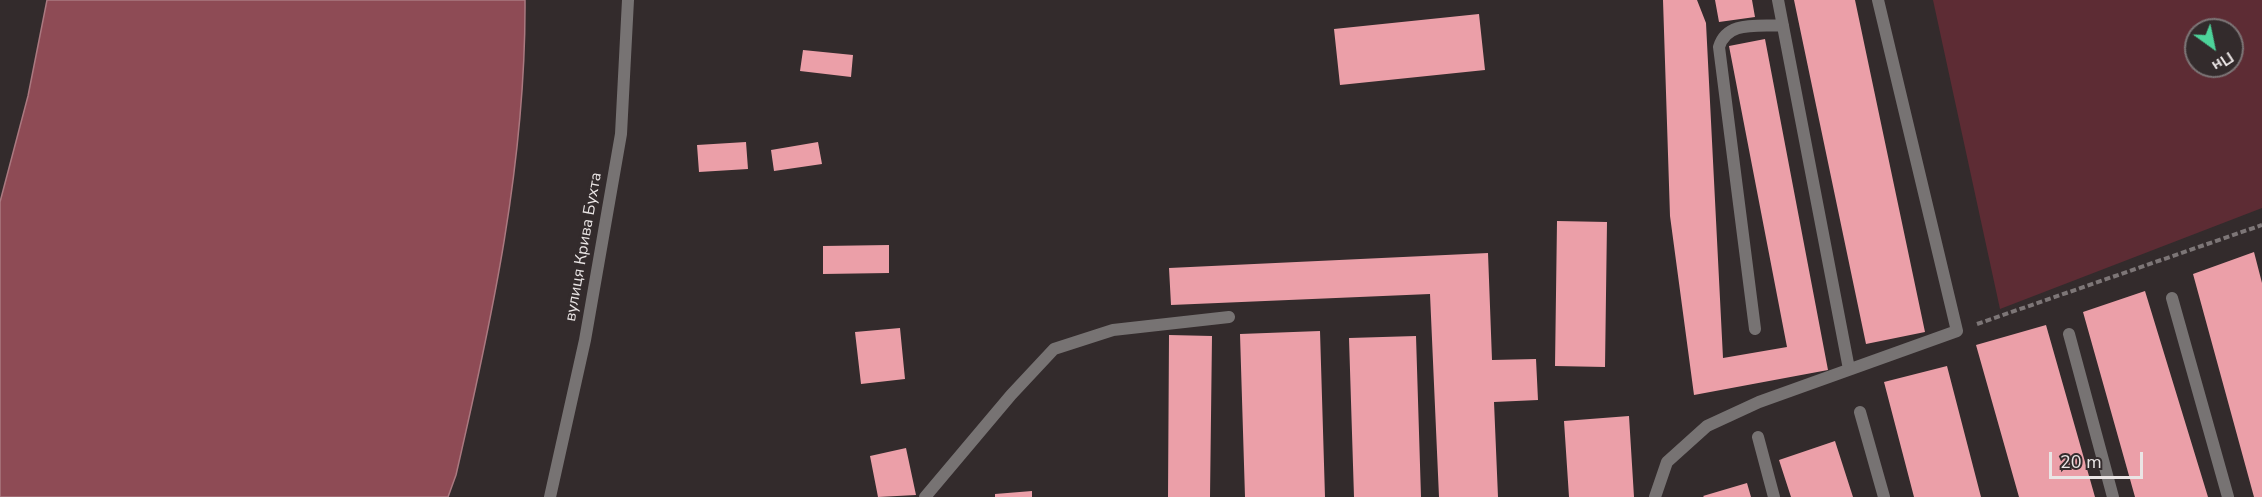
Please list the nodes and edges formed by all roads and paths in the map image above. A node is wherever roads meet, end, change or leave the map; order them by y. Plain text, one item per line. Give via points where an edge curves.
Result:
1 (628, 0) edge
2 (1778, 0) edge
3 (1878, 0) edge
4 (1784, 25) junction
5 (2262, 225) edge
6 (2172, 298) dead end
7 (1229, 317) dead end
8 (1755, 329) dead end
9 (1956, 332) junction
10 (2069, 334) dead end
11 (1849, 369) junction
12 (1860, 412) dead end
13 (1758, 437) dead end
14 (550, 497) edge
15 (925, 497) edge
16 (1655, 497) edge
17 (1774, 497) edge
18 (1884, 497) edge
19 (2113, 497) edge
20 (2228, 497) edge

1 - 14 street, вулиця Крива Бухта via 621,134 585,340
2 - 4 street
3 - 9 street
4 - 8 street via 1731,29 1723,35 1719,48
4 - 11 street
5 - 9 path
6 - 20 street
7 - 15 street via 1113,330 1054,349
9 - 11 street
10 - 19 street
11 - 16 street via 1707,426 1667,462
12 - 18 street
13 - 17 street

